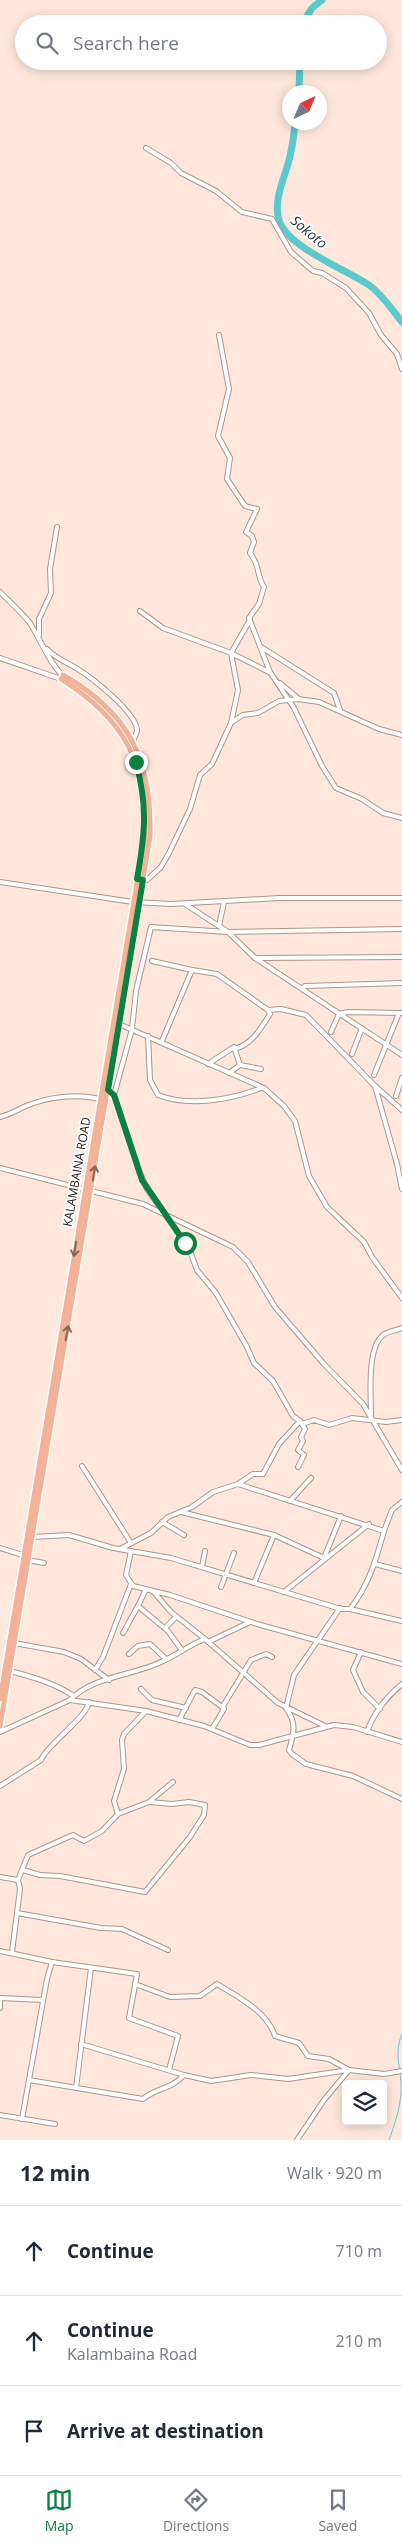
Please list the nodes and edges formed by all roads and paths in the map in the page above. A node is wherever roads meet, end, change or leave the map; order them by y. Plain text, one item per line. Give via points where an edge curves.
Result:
1 (146, 148) dead end
2 (219, 335) dead end
3 (402, 369) edge
4 (57, 527) dead end
5 (0, 592) edge
6 (140, 611) dead end
7 (250, 620) junction
8 (39, 636) junction
9 (44, 645) junction
10 (261, 647) junction
11 (232, 653) junction
12 (0, 658) edge
13 (270, 672) junction
14 (62, 677) junction
15 (276, 680) junction
16 (300, 699) junction
17 (289, 700) junction
18 (340, 710) junction
19 (231, 723) junction
20 (402, 735) edge
21 (133, 741) junction
22 (402, 818) edge
23 (140, 879) junction
24 (0, 882) edge
25 (402, 898) edge
26 (136, 901) junction
27 (224, 902) junction
28 (185, 904) junction
29 (219, 926) junction
30 (402, 929) edge
31 (228, 932) junction
32 (402, 957) edge
33 (255, 958) junction
34 (152, 961) dead end
35 (192, 970) junction
36 (402, 984) edge
37 (302, 989) junction
38 (268, 1010) junction
39 (400, 1013) edge
40 (339, 1014) junction
41 (119, 1024) junction
42 (362, 1028) junction
43 (132, 1029) junction
44 (331, 1032) dead end
45 (148, 1036) junction
46 (162, 1041) junction
47 (386, 1046) junction
48 (234, 1049) junction
49 (352, 1054) dead end
50 (402, 1055) edge
51 (208, 1064) junction
52 (240, 1065) junction
53 (261, 1069) dead end
54 (229, 1074) junction
55 (374, 1074) dead end
56 (402, 1078) edge
57 (375, 1086) junction
58 (262, 1087) junction
59 (108, 1090) junction
60 (114, 1095) junction
61 (396, 1096) dead end
62 (100, 1099) junction
63 (402, 1110) edge
64 (0, 1117) edge
65 (0, 1168) edge
66 (85, 1188) junction
67 (402, 1189) edge
68 (92, 1190) junction
69 (164, 1213) junction
70 (402, 1298) edge
71 (402, 1328) edge
72 (371, 1415) junction
73 (402, 1420) edge
74 (374, 1421) junction
75 (301, 1422) junction
76 (82, 1466) dead end
77 (298, 1467) dead end
78 (402, 1470) edge
79 (311, 1478) dead end
80 (238, 1484) junction
81 (290, 1501) junction
82 (402, 1502) edge
83 (181, 1512) junction
84 (341, 1516) junction
85 (162, 1522) junction
86 (369, 1524) junction
87 (384, 1531) junction
88 (184, 1535) dead end
89 (274, 1535) junction
90 (32, 1537) junction
91 (131, 1543) junction
92 (0, 1548) edge
93 (120, 1549) junction
94 (131, 1551) junction
95 (205, 1551) dead end
96 (234, 1552) dead end
97 (26, 1558) junction
98 (324, 1558) junction
99 (44, 1563) dead end
100 (375, 1564) junction
101 (202, 1567) junction
102 (402, 1571) edge
103 (225, 1574) junction
104 (254, 1583) junction
105 (131, 1584) junction
106 (221, 1587) dead end
107 (146, 1589) junction
108 (152, 1591) junction
109 (284, 1592) junction
110 (138, 1606) junction
111 (340, 1608) junction
112 (350, 1609) junction
113 (176, 1617) junction
114 (401, 1620) edge
115 (250, 1622) junction
116 (165, 1628) junction
117 (123, 1632) dead end
118 (207, 1640) junction
119 (316, 1640) junction
120 (14, 1643) junction
121 (181, 1649) junction
122 (361, 1652) junction
123 (129, 1654) dead end
124 (272, 1657) dead end
125 (166, 1659) junction
126 (402, 1664) edge
127 (95, 1670) junction
128 (10, 1672) junction
129 (242, 1673) junction
130 (109, 1680) junction
131 (402, 1684) edge
132 (141, 1689) dead end
133 (74, 1696) junction
134 (0, 1699) edge
135 (70, 1700) junction
136 (89, 1702) junction
137 (222, 1707) junction
138 (186, 1708) junction
139 (286, 1708) junction
140 (380, 1709) junction
141 (146, 1711) junction
142 (179, 1720) junction
143 (0, 1726) edge
144 (325, 1726) junction
145 (212, 1729) junction
146 (0, 1732) edge
147 (367, 1732) junction
148 (293, 1737) junction
149 (402, 1742) edge
150 (173, 1782) dead end
151 (0, 1786) edge
152 (402, 1799) edge
153 (149, 1802) junction
154 (118, 1814) junction
155 (23, 1870) junction
156 (0, 1877) edge
157 (18, 1880) junction
158 (17, 1913) junction
159 (0, 1950) edge
160 (168, 1950) dead end
161 (12, 1952) junction
162 (52, 1962) junction
163 (91, 1968) junction
164 (135, 1984) junction
165 (43, 2000) junction
166 (0, 2008) edge
167 (81, 2044) junction
168 (168, 2070) junction
169 (349, 2070) junction
170 (402, 2071) edge
171 (184, 2075) junction
172 (29, 2080) junction
173 (76, 2088) junction
174 (0, 2115) edge
175 (22, 2119) junction
176 (56, 2124) dead end
177 (296, 2140) edge

1 - 3 street via 181,173 216,191 242,212 272,219 291,252 313,271 346,288 368,313 397,354
2 - 7 street via 229,389 218,436 230,458 227,479 245,506 257,509 246,532 252,536 254,542 250,553 257,561 260,582 264,586
4 - 8 street via 50,569 51,593 39,619
5 - 8 street
6 - 11 street via 162,628
7 - 10 street
7 - 11 street
8 - 9 street
9 - 14 street
9 - 21 street via 53,655 77,668 131,715 137,730
10 - 13 street
10 - 18 street via 334,693
11 - 13 street
11 - 19 street via 238,690
12 - 14 street
13 - 15 street
14 - 21 main road via 99,700
14 - 23 main road, KALAMBAINA ROAD via 88,696 116,726 136,762 145,795
15 - 16 street
15 - 17 street
16 - 17 street
16 - 18 street
17 - 19 street via 279,700
17 - 22 street via 336,788 383,813
18 - 20 street via 379,729
19 - 23 street via 212,764 200,775 190,809 161,867 147,880
21 - 23 main road via 142,760 150,794 150,836
23 - 26 main road, KALAMBAINA ROAD
24 - 26 street
25 - 27 street via 279,898
26 - 28 street
26 - 41 main road
26 - 62 main road, KALAMBAINA ROAD
27 - 28 street
27 - 29 street
28 - 29 street
29 - 31 street
30 - 31 street
31 - 33 street
31 - 43 street via 151,927 136,991
32 - 33 street
33 - 37 street
34 - 35 street
35 - 38 street via 217,974
35 - 46 street
36 - 37 street via 305,986
37 - 40 street
38 - 48 street via 270,1014 256,1034 242,1047
38 - 57 street via 306,1015
39 - 40 street
39 - 47 street
40 - 42 street
40 - 44 street
41 - 43 street
41 - 59 main road
42 - 47 street
42 - 49 street
43 - 45 street
43 - 60 street
45 - 46 street
45 - 58 street via 150,1080 158,1095 171,1100 214,1100
46 - 51 street
47 - 50 street
47 - 55 street
48 - 51 street
48 - 52 street
51 - 54 street
52 - 53 street
52 - 54 street
54 - 58 street
56 - 61 street
57 - 63 street
57 - 67 street
58 - 70 street via 284,1106 295,1122 309,1176 327,1207 364,1242
59 - 60 street
68 -> 59 main road
60 - 69 street via 142,1180
62 - 64 street via 83,1094 27,1105
62 - 66 main road, KALAMBAINA ROAD
65 - 66 street
66 - 68 street
66 -> 97 main road, KALAMBAINA ROAD
68 - 69 street
90 -> 68 main road
69 - 72 street via 225,1242 240,1253 275,1307
69 - 75 street via 189,1248 197,1270 216,1293 254,1363 273,1381 293,1416
71 - 72 street via 381,1336 375,1348 370,1380
72 - 74 street
73 - 74 street
74 - 75 street via 352,1418 329,1424 314,1420
74 - 78 street
75 - 77 street via 305,1429 298,1450 304,1455
75 - 80 street via 279,1444 263,1474 253,1474
76 - 91 street
79 - 81 street
80 - 81 street
80 - 83 street via 213,1492
81 - 84 street
82 - 87 street via 392,1510
83 - 85 street
83 - 89 street
84 - 86 street
84 - 98 street
85 - 88 street
85 - 91 street via 151,1533
86 - 87 street
86 - 98 street
87 - 100 street
89 - 98 street
89 - 104 street
90 - 93 street via 69,1535
90 - 97 main road
91 - 93 street
92 - 97 street
93 - 94 street
94 - 101 street
94 - 105 street via 126,1575
95 - 101 street
96 - 103 street
97 - 99 street
97 - 120 main road
97 - 134 main road, KALAMBAINA ROAD
98 - 109 street
100 - 102 street
100 - 112 street via 362,1593
101 - 103 street
103 - 104 street
103 - 106 street
104 - 109 street
105 - 107 street
105 - 127 street
107 - 108 street
107 - 110 street
108 - 113 street
108 - 115 street
109 - 111 street
110 - 116 street
110 - 117 street
111 - 112 street
111 - 119 street
112 - 114 street
113 - 116 street
113 - 118 street
115 - 118 street
115 - 119 street
116 - 121 street
118 - 121 street
118 - 129 street
119 - 122 street
119 - 139 street via 294,1675
120 - 127 street via 64,1652
120 - 128 main road
121 - 125 street
122 - 126 street
122 - 140 street via 353,1670 363,1692
123 - 125 street via 138,1646 150,1644
124 - 129 street via 266,1654 250,1660
125 - 130 street
127 - 130 street
128 - 133 street via 35,1677
128 - 143 main road
129 - 137 street
129 - 139 street
130 - 133 street
131 - 140 street
132 - 138 street via 152,1700
133 - 135 street
135 - 136 street
135 - 146 street
136 - 141 street
136 - 151 street via 86,1710 41,1760
137 - 138 street via 195,1690
137 - 145 street via 224,1709
138 - 142 street
139 - 144 street
139 - 148 street via 294,1718
140 - 147 street via 373,1716
141 - 142 street
141 - 154 street via 122,1740 124,1769 114,1801
142 - 145 street
144 - 147 street via 346,1725
144 - 148 street
145 - 148 street via 250,1746
147 - 149 street
148 - 152 street via 290,1750 306,1764 353,1776
150 - 153 street
153 - 154 street
153 - 155 street via 205,1805 204,1815 190,1836 146,1892
154 - 155 street via 89,1839 84,1841 73,1835 28,1855
155 - 157 street
156 - 157 street
157 - 158 street
158 - 160 street via 122,1929
158 - 161 street
159 - 161 street
161 - 162 street
162 - 163 street
162 - 165 street
163 - 164 street via 136,1974
163 - 167 street
164 - 168 street via 129,2018 178,2036
164 - 169 street via 170,1997 200,1996 218,1984 254,2007 275,2036 299,2043 308,2056 329,2059
165 - 166 street via 0,1998
165 - 172 street
167 - 168 street
167 - 173 street
168 - 171 street
169 - 170 street via 384,2074
169 - 171 street via 288,2079 251,2075 211,2081
169 - 177 street
171 - 173 street via 174,2085 152,2092 143,2100
172 - 173 street
172 - 175 street
174 - 175 street
175 - 176 street

